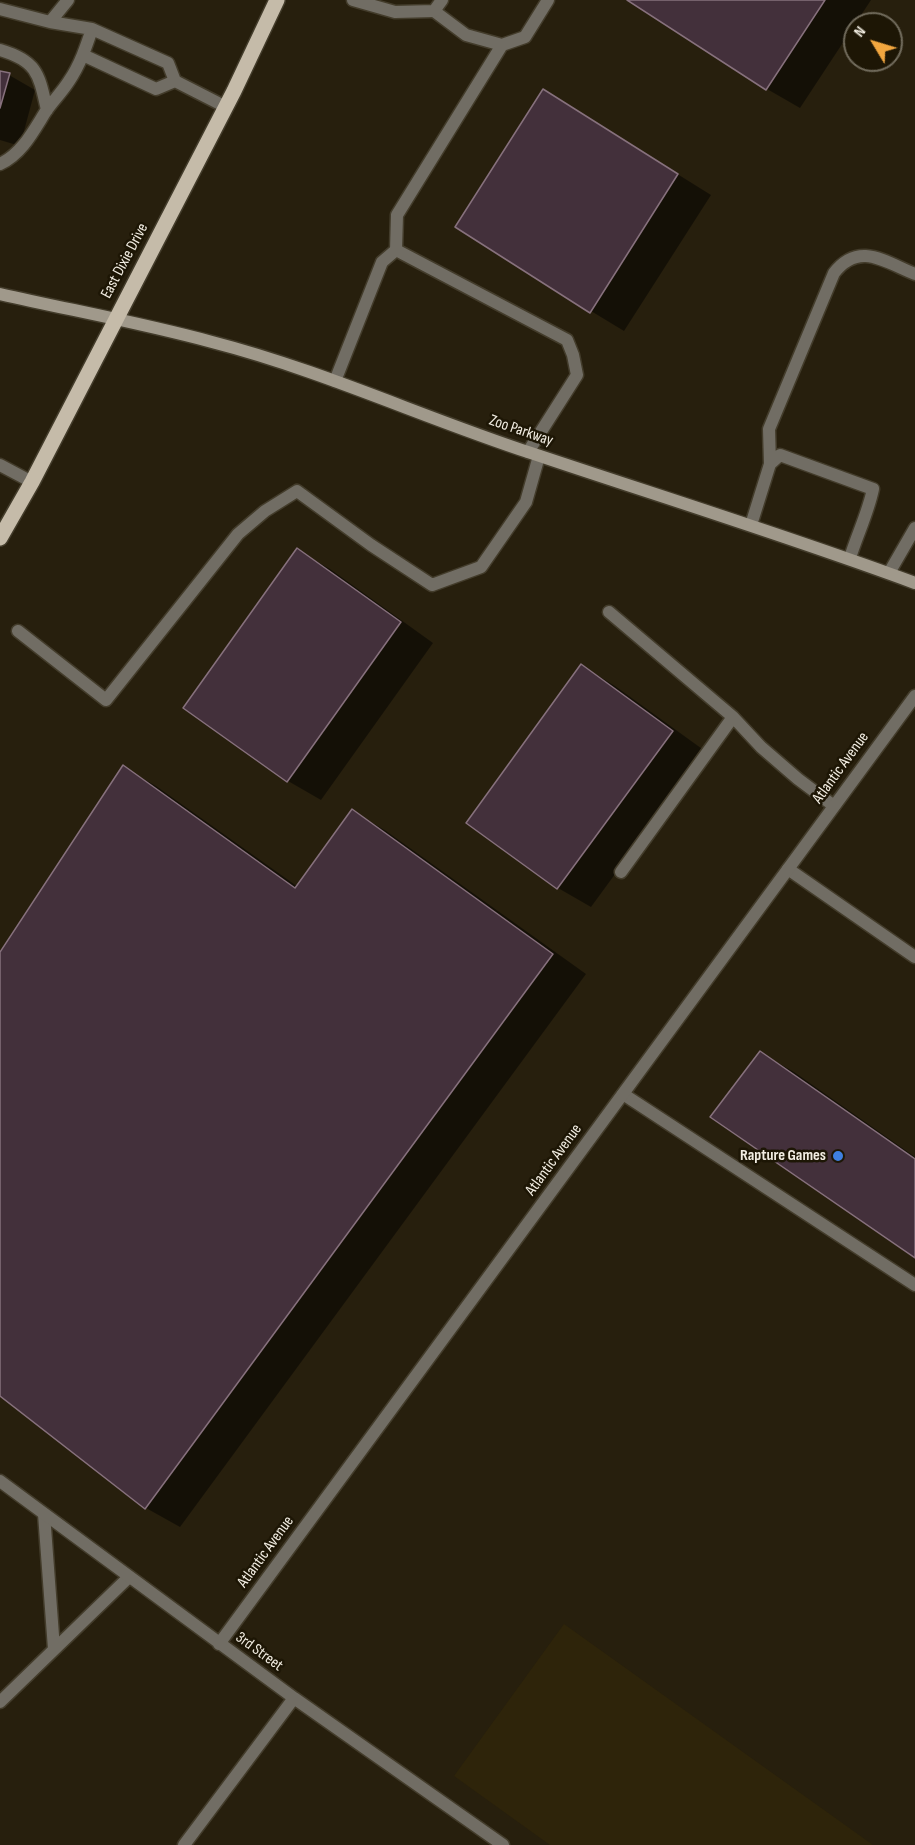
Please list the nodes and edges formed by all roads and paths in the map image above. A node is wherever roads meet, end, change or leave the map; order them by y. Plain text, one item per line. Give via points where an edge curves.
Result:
1 (68, 0) edge
2 (277, 0) edge
3 (353, 0) edge
4 (442, 0) edge
5 (548, 0) edge
6 (0, 9) edge
7 (434, 11) junction
8 (50, 22) junction
9 (92, 29) junction
10 (502, 45) junction
11 (0, 50) edge
12 (83, 55) junction
13 (175, 81) junction
14 (226, 107) junction
15 (47, 110) junction
16 (0, 164) edge
17 (396, 250) junction
18 (915, 274) edge
19 (0, 294) edge
20 (114, 320) junction
21 (335, 381) junction
22 (534, 454) junction
23 (770, 464) junction
24 (0, 465) edge
25 (32, 482) junction
26 (751, 525) junction
27 (915, 528) edge
28 (0, 538) edge
29 (850, 558) junction
30 (889, 573) junction
31 (915, 583) edge
32 (609, 612) dead end
33 (18, 631) dead end
34 (915, 696) edge
35 (733, 717) junction
36 (834, 806) junction
37 (788, 869) junction
38 (621, 872) dead end
39 (915, 957) edge
40 (623, 1094) junction
41 (915, 1285) edge
42 (0, 1481) edge
43 (44, 1514) junction
44 (129, 1577) junction
45 (219, 1644) junction
46 (54, 1650) junction
47 (294, 1698) junction
48 (0, 1702) edge
49 (184, 1845) edge
50 (503, 1845) edge

1 - 8 street
2 - 14 main road, East Dixie Drive
3 - 7 street via 396,12
4 - 7 street
5 - 10 street via 525,37
6 - 8 street
7 - 10 street via 466,35
8 - 9 street
9 - 12 street
9 - 13 street via 168,63
10 - 17 street via 397,215
11 - 15 street via 18,55 38,73
12 - 13 street via 156,89
12 - 15 street
13 - 14 street
14 - 20 main road, East Dixie Drive
15 - 16 street via 30,139
17 - 21 street via 382,262
17 - 22 street via 567,340 577,375
18 - 23 street via 869,255 854,256 834,273 769,429
19 - 20 main road, Zoo Parkway
20 - 21 main road, Zoo Parkway via 213,342
20 - 25 main road, East Dixie Drive
21 - 22 main road, Zoo Parkway
22 - 26 main road, Zoo Parkway
22 - 33 street via 526,502 481,567 432,585 297,491 238,534 106,700
23 - 26 street
23 - 29 street via 780,455 873,489
24 - 25 street
25 - 28 main road, East Dixie Drive
26 - 29 main road, Zoo Parkway
27 - 30 street
29 - 30 main road, Zoo Parkway
30 - 31 main road, Zoo Parkway
32 - 35 street
34 - 36 street, Atlantic Avenue
35 - 36 street via 790,773
35 - 38 street
36 - 37 street, Atlantic Avenue
37 - 39 street
37 - 40 street, Atlantic Avenue
40 - 41 street
40 - 45 street, Atlantic Avenue
42 - 43 street, 3rd Street
43 - 44 street, 3rd Street
43 - 46 street
44 - 45 street, 3rd Street
44 - 46 street
45 - 47 street, 3rd Street
46 - 48 street
47 - 49 street
47 - 50 street, 3rd Street

